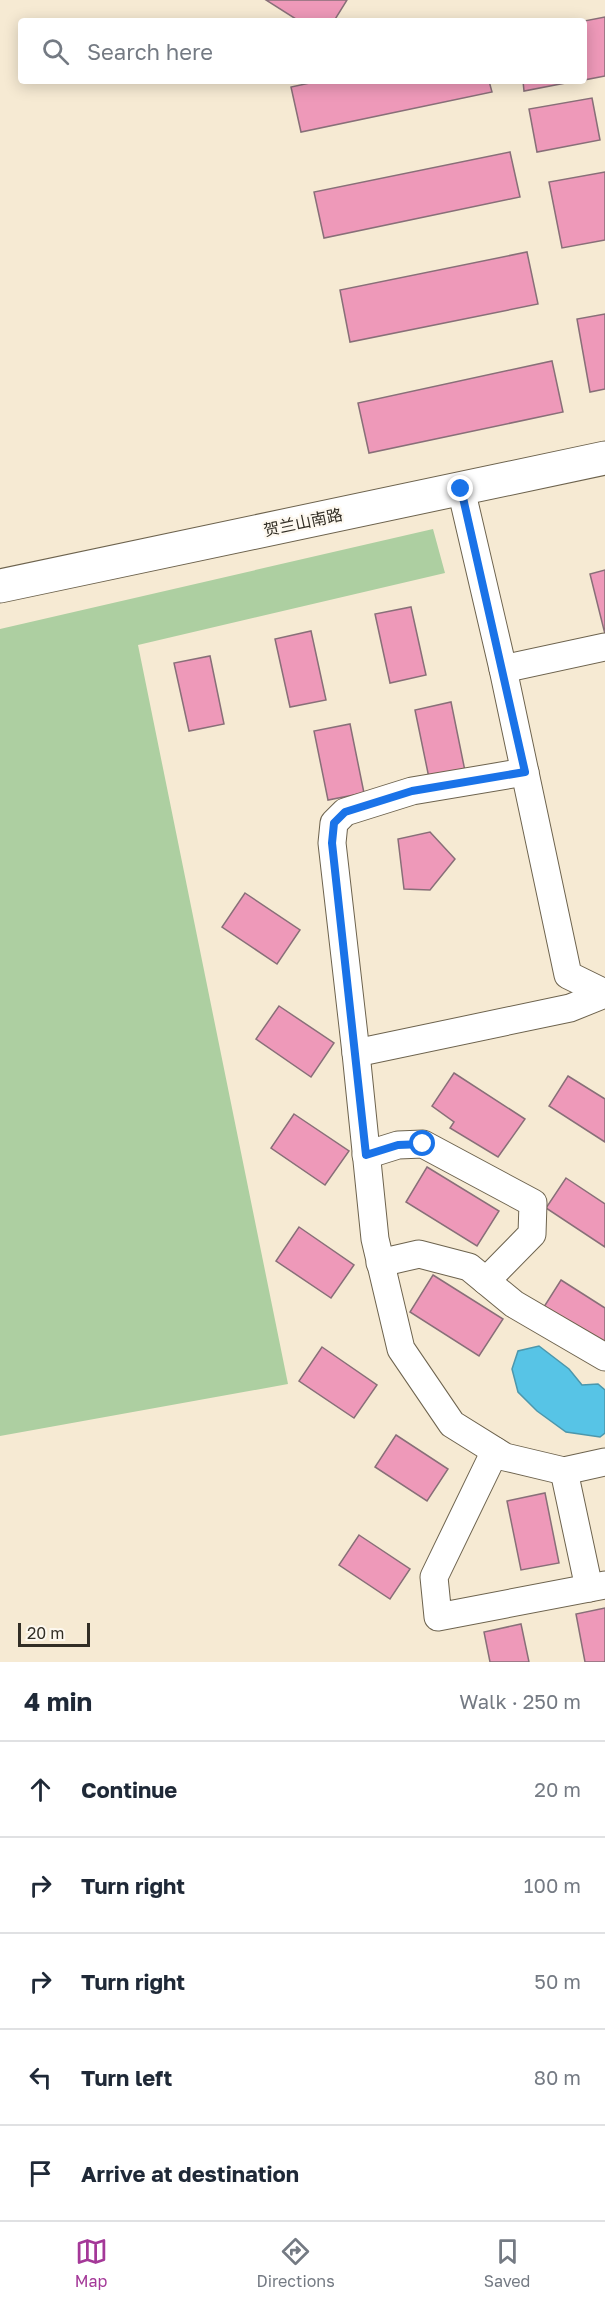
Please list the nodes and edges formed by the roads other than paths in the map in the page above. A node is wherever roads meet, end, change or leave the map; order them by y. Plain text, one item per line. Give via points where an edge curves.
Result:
1 (605, 458) edge
2 (461, 489) junction
3 (0, 586) edge
4 (605, 648) edge
5 (503, 669) junction
6 (525, 772) junction
7 (605, 994) edge
8 (356, 1053) junction
9 (366, 1155) junction
10 (380, 1263) junction
11 (486, 1281) junction
12 (605, 1358) edge
13 (495, 1451) junction
14 (605, 1462) edge
15 (564, 1471) junction
16 (597, 1587) edge

1 - 2 street, 贺兰山南路
2 - 3 street, 贺兰山南路
2 - 5 street
4 - 5 street
5 - 6 street
6 - 7 street via 568,975
6 - 8 street via 412,791 345,812 334,823 332,843
7 - 8 street via 570,1008
8 - 9 street
9 - 10 street
9 - 11 street via 398,1145 423,1144 534,1203 532,1234
10 - 11 street via 419,1254 468,1267
10 - 13 street via 400,1349 452,1424
11 - 12 street via 514,1304
13 - 15 street
13 - 16 street via 434,1577 438,1617
14 - 15 street
15 - 16 street

